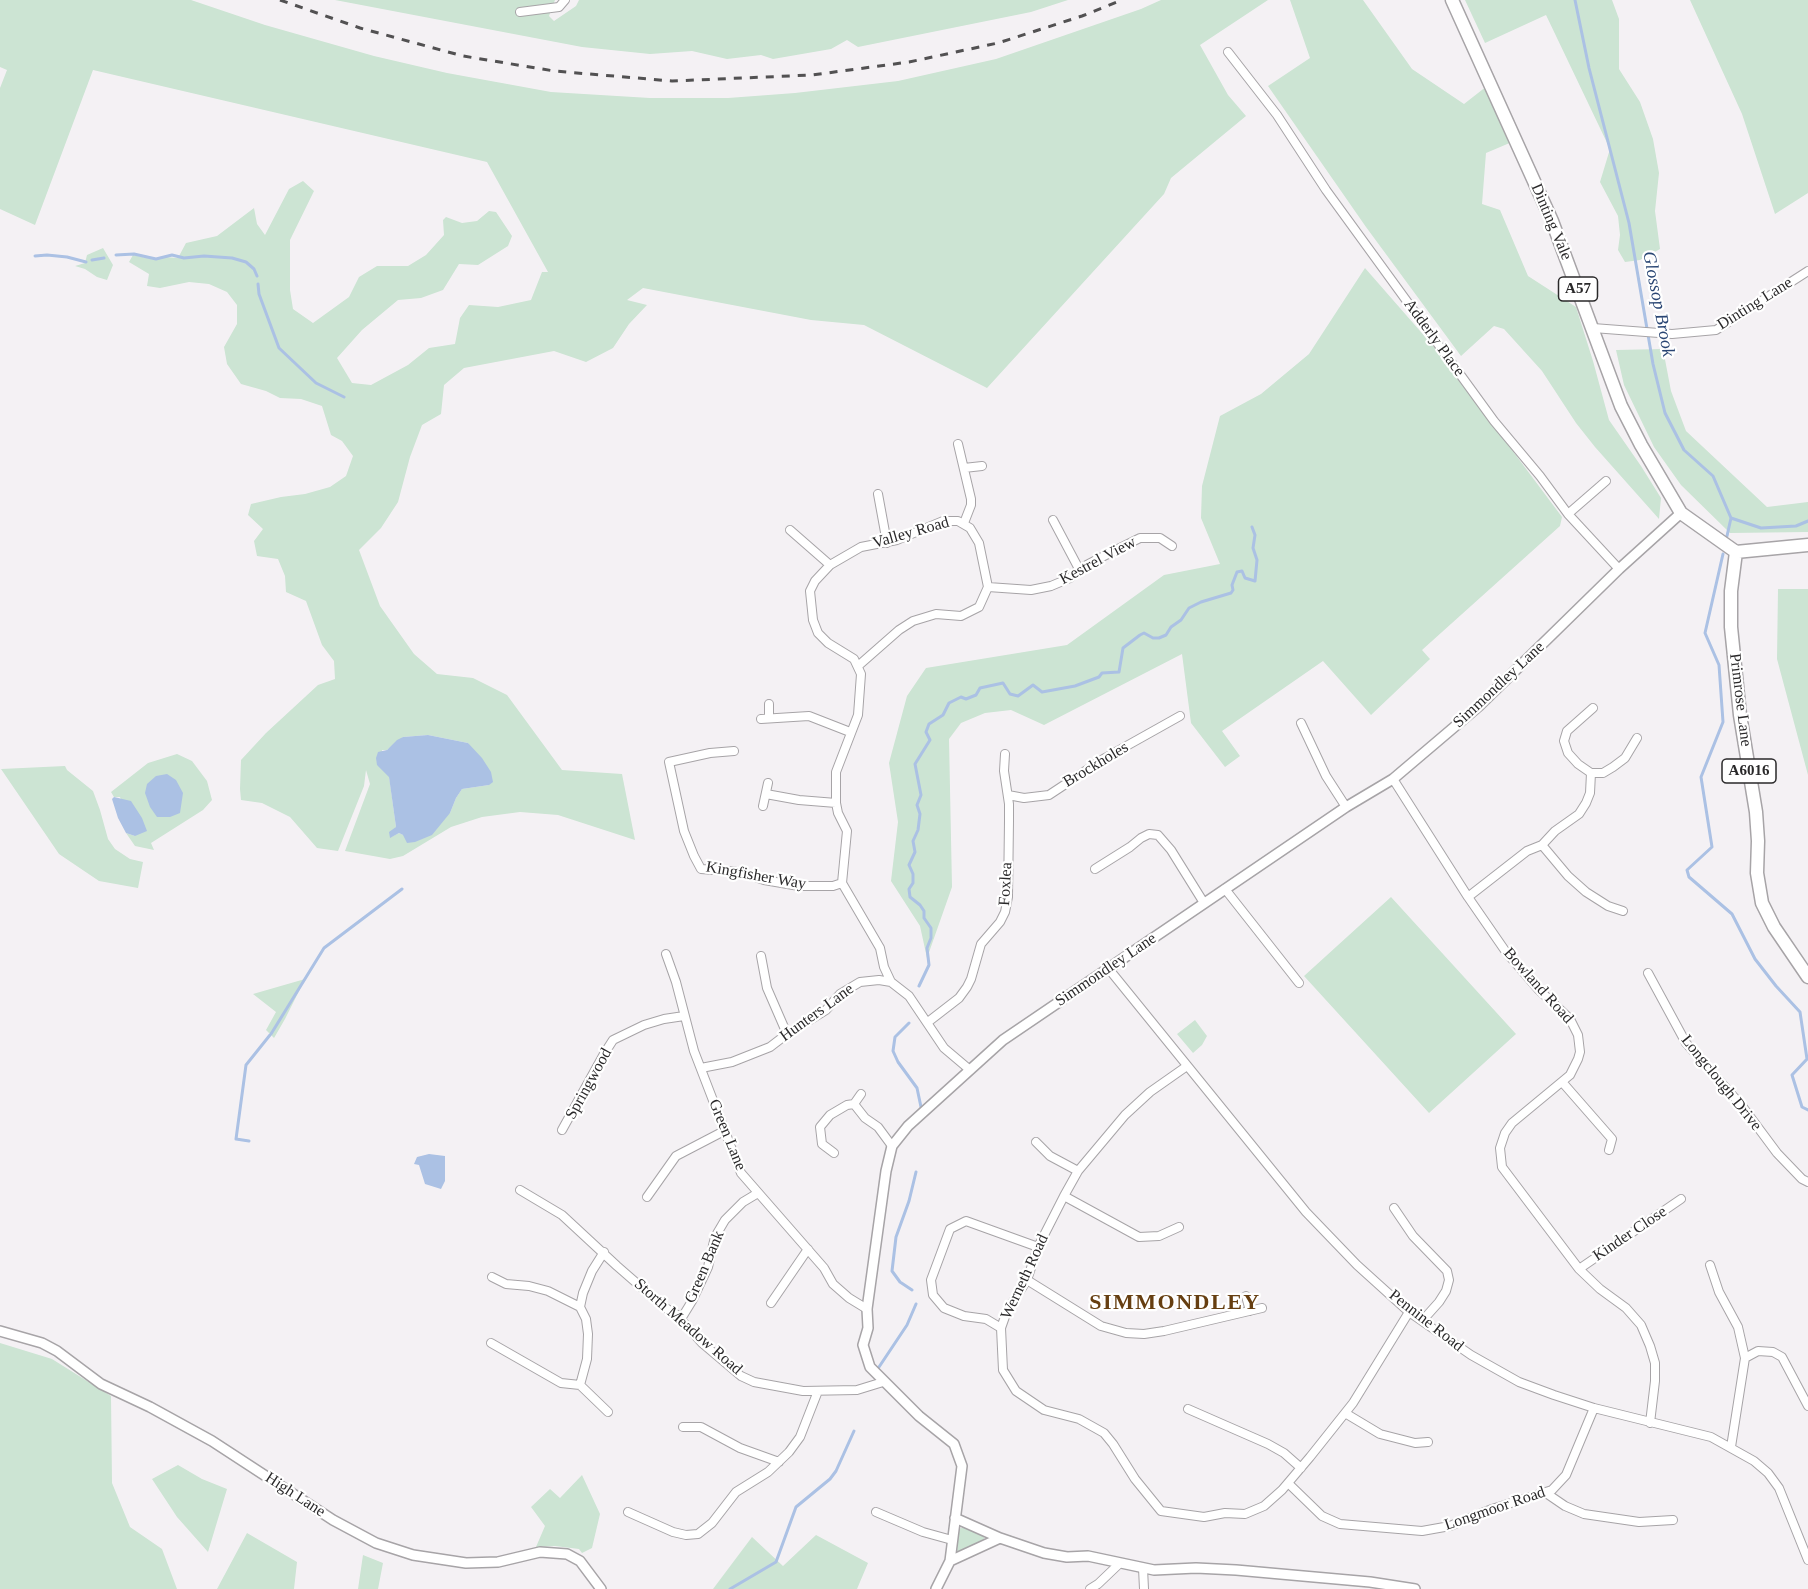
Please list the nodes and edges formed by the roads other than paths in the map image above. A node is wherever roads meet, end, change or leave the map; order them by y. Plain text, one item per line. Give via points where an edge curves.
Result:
1 (565, 0) edge
2 (1452, 0) edge
3 (520, 12) dead end
4 (1227, 52) dead end
5 (1808, 272) edge
6 (1593, 328) junction
7 (958, 444) dead end
8 (982, 466) dead end
9 (964, 468) junction
10 (1606, 481) dead end
11 (878, 494) dead end
12 (1681, 513) junction
13 (1568, 514) junction
14 (1053, 520) dead end
15 (964, 523) junction
16 (790, 530) dead end
17 (887, 543) junction
18 (1808, 545) edge
19 (1172, 546) dead end
20 (1736, 552) junction
21 (830, 565) junction
22 (1079, 569) junction
23 (1619, 569) junction
24 (987, 587) junction
25 (858, 666) junction
26 (769, 704) dead end
27 (1593, 708) dead end
28 (1180, 716) dead end
29 (1301, 723) dead end
30 (850, 732) junction
31 (1637, 738) dead end
32 (734, 751) dead end
33 (1005, 754) dead end
34 (1591, 773) junction
35 (1394, 779) junction
36 (768, 783) dead end
37 (766, 794) junction
38 (1008, 795) junction
39 (836, 803) junction
40 (763, 806) dead end
41 (1346, 807) junction
42 (1542, 845) junction
43 (1095, 869) dead end
44 (842, 883) junction
45 (1225, 889) junction
46 (1468, 897) junction
47 (1204, 903) junction
48 (1623, 912) dead end
49 (666, 954) dead end
50 (761, 957) dead end
51 (1108, 968) junction
52 (1648, 973) dead end
53 (1808, 977) edge
54 (891, 982) junction
55 (1299, 983) dead end
56 (684, 1016) junction
57 (928, 1022) junction
58 (788, 1034) junction
59 (1186, 1066) junction
60 (701, 1068) junction
61 (970, 1070) junction
62 (1563, 1083) junction
63 (861, 1094) dead end
64 (854, 1104) junction
65 (562, 1130) dead end
66 (724, 1131) junction
67 (1036, 1142) dead end
68 (892, 1146) junction
69 (1610, 1150) dead end
70 (834, 1153) dead end
71 (1078, 1171) junction
72 (1808, 1182) edge
73 (520, 1190) dead end
74 (758, 1193) junction
75 (1064, 1196) junction
76 (647, 1197) dead end
77 (1681, 1199) dead end
78 (1394, 1208) dead end
79 (1179, 1227) dead end
80 (1038, 1247) junction
81 (808, 1249) junction
82 (604, 1252) junction
83 (1710, 1265) dead end
84 (1579, 1269) junction
85 (492, 1277) dead end
86 (1027, 1280) junction
87 (1246, 1296) dead end
88 (771, 1304) dead end
89 (580, 1307) junction
90 (1262, 1308) dead end
91 (867, 1309) junction
92 (1250, 1311) junction
93 (1410, 1312) junction
94 (681, 1319) junction
95 (1422, 1321) junction
96 (1001, 1328) junction
97 (0, 1331) edge
98 (492, 1343) dead end
99 (1745, 1358) junction
100 (883, 1382) junction
101 (580, 1385) junction
102 (818, 1391) junction
103 (1808, 1406) edge
104 (1594, 1408) junction
105 (1188, 1409) dead end
106 (608, 1412) dead end
107 (1345, 1413) junction
108 (1650, 1423) junction
109 (683, 1427) dead end
110 (1428, 1442) dead end
111 (1731, 1447) junction
112 (779, 1462) junction
113 (1301, 1468) junction
114 (1288, 1483) junction
115 (1546, 1493) junction
116 (628, 1512) dead end
117 (876, 1512) dead end
118 (954, 1518) junction
119 (1673, 1520) dead end
120 (1000, 1538) junction
121 (952, 1540) junction
122 (1808, 1560) edge
123 (950, 1561) junction
124 (1119, 1564) junction
125 (1143, 1568) junction
126 (1370, 1586) edge
127 (601, 1589) edge
128 (936, 1589) edge
129 (1090, 1589) edge
130 (1144, 1589) edge
131 (1415, 1589) edge

1 - 3 street via 559,7
2 - 6 main road, Dinting Vale / A57 via 1539,190
4 - 13 street, Adderly Place via 1494,421
5 - 6 street, Dinting Lane via 1716,330 1664,333
6 - 12 main road, Dinting Vale / A57 via 1621,406
7 - 9 street
8 - 9 street
9 - 15 street via 971,505
10 - 13 street
11 - 17 street
12 - 20 main road, Dinting Vale / A57
12 - 23 street, Simmondley Lane
13 - 23 street, Adderly Place
14 - 22 street
15 - 17 street, Valley Road via 943,521
15 - 24 street, Valley Road via 975,534
16 - 21 street
17 - 21 street, Valley Road via 861,547
18 - 20 main road
19 - 22 street, Kestrel View via 1160,538 1140,538
20 - 53 main road, Primrose Lane / A6016 via 1731,627 1756,812 1757,873 1762,903
21 - 25 street, Valley Road via 810,591 813,620 818,633
22 - 24 street, Kestrel View via 1070,578 1031,591
23 - 35 street, Simmondley Lane via 1479,706
24 - 25 street via 979,607 971,613 936,614 913,621
25 - 30 street via 862,680 858,715
26 - 30 street via 765,719 809,716
27 - 34 street via 1568,731 1564,741 1568,753
28 - 38 street, Brockholes via 1049,795
29 - 41 street
30 - 39 street via 836,772
31 - 34 street via 1625,758 1603,773
32 - 44 street, Kingfisher Way via 669,762 684,831 701,869 740,872 799,886
33 - 38 street, Foxlea
34 - 42 street via 1590,793 1579,814
35 - 41 street, Simmondley Lane
35 - 46 street, Bowland Road
36 - 37 street
37 - 39 street
37 - 40 street
38 - 57 street, Foxlea via 1005,912 981,944 963,993
39 - 44 street via 847,831
41 - 45 street, Simmondley Lane
42 - 46 street via 1527,850
42 - 48 street via 1586,892
43 - 47 street via 1141,837 1158,835
44 - 54 street via 880,948
45 - 47 street, Simmondley Lane
45 - 55 street
46 - 62 street, Bowland Road via 1506,952 1570,1019 1578,1035 1580,1052
47 - 51 street, Simmondley Lane
49 - 56 street, Green Lane
50 - 58 street via 767,988
51 - 59 street, Pennine Road
51 - 61 street, Simmondley Lane via 1004,1040
52 - 72 street, Longclough Drive via 1686,1043 1777,1153
54 - 57 street via 909,996
54 - 58 street, Hunters Lane via 860,982
56 - 60 street, Green Lane
56 - 65 street, Springwood via 644,1025 613,1040
57 - 61 street via 944,1048
58 - 60 street, Hunters Lane via 770,1047 732,1062
59 - 71 street, Werneth Road via 1125,1115
59 - 93 street, Pennine Road via 1306,1212
60 - 66 street, Green Lane
61 - 68 street, Simmondley Lane via 908,1126
62 - 69 street via 1612,1139
62 - 84 street, Bowland Road via 1512,1123 1500,1148 1502,1167
63 - 64 street
64 - 68 street
64 - 70 street via 830,1115 820,1127 822,1144
66 - 74 street, Green Lane via 741,1173
66 - 76 street via 676,1156
67 - 71 street via 1050,1156
68 - 91 street, Simmondley Lane
71 - 75 street, Werneth Road
73 - 82 street, Storth Meadow Road via 562,1215
74 - 81 street, Green Lane
74 - 94 street, Green Bank via 725,1220 715,1237 708,1267
75 - 79 street via 1139,1237 1159,1236
75 - 80 street, Werneth Road
77 - 84 street, Kinder Close
78 - 95 street via 1413,1236 1447,1271 1449,1280 1443,1297
80 - 86 street, Werneth Road
80 - 96 street via 966,1221 950,1229 931,1280 933,1295 944,1308 986,1319
81 - 88 street
81 - 91 street, Green Lane via 833,1284
82 - 89 street via 592,1271
82 - 94 street, Storth Meadow Road
83 - 99 street via 1738,1327
84 - 108 street, Bowland Road via 1641,1325 1654,1363
85 - 89 street via 506,1284 548,1291
86 - 92 street via 1101,1326 1126,1333 1164,1331
86 - 96 street, Werneth Road
87 - 92 street
89 - 101 street via 588,1334
90 - 92 street
91 - 100 street, Simmondley Lane via 868,1328 863,1345 870,1367
93 - 95 street, Pennine Road
93 - 107 street, Werneth Road
94 - 102 street, Storth Meadow Road via 741,1376 788,1389
95 - 104 street, Pennine Road via 1519,1382
96 - 114 street, Werneth Road via 1003,1370 1016,1391 1044,1410 1079,1419 1104,1433 1161,1511 1204,1517 1245,1514 1264,1506
97 - 127 street, High Lane via 57,1351 101,1384 212,1441 333,1520 376,1543 413,1555 466,1563 498,1562 540,1551 567,1554 580,1561
98 - 101 street via 561,1383
99 - 103 street via 1758,1351 1782,1357
99 - 111 street
100 - 102 street, Storth Meadow Road via 857,1390
100 - 118 street, Simmondley Lane via 954,1444 962,1466
101 - 106 street
102 - 112 street via 800,1437
104 - 108 street, Pennine Road
104 - 115 street, Longmoor Road via 1566,1475
105 - 113 street via 1268,1444
107 - 110 street via 1380,1434 1415,1443
107 - 113 street, Werneth Road
108 - 111 street, Pennine Road via 1691,1431
109 - 112 street via 701,1427 740,1448
111 - 122 street, Pennine Road via 1754,1461 1779,1488
112 - 116 street via 736,1492 712,1523 698,1534 673,1533
113 - 114 street, Werneth Road
114 - 115 street, Longmoor Road via 1322,1516 1340,1524 1422,1531 1450,1526
115 - 119 street via 1584,1514 1639,1522
117 - 121 street
118 - 120 street
118 - 121 street, Simmondley Lane
120 - 123 street
120 - 124 street via 1044,1553 1088,1556
121 - 123 street, Simmondley Lane
123 - 128 street
124 - 125 street
124 - 129 street
125 - 126 street via 1196,1568
125 - 130 street
126 - 131 street

